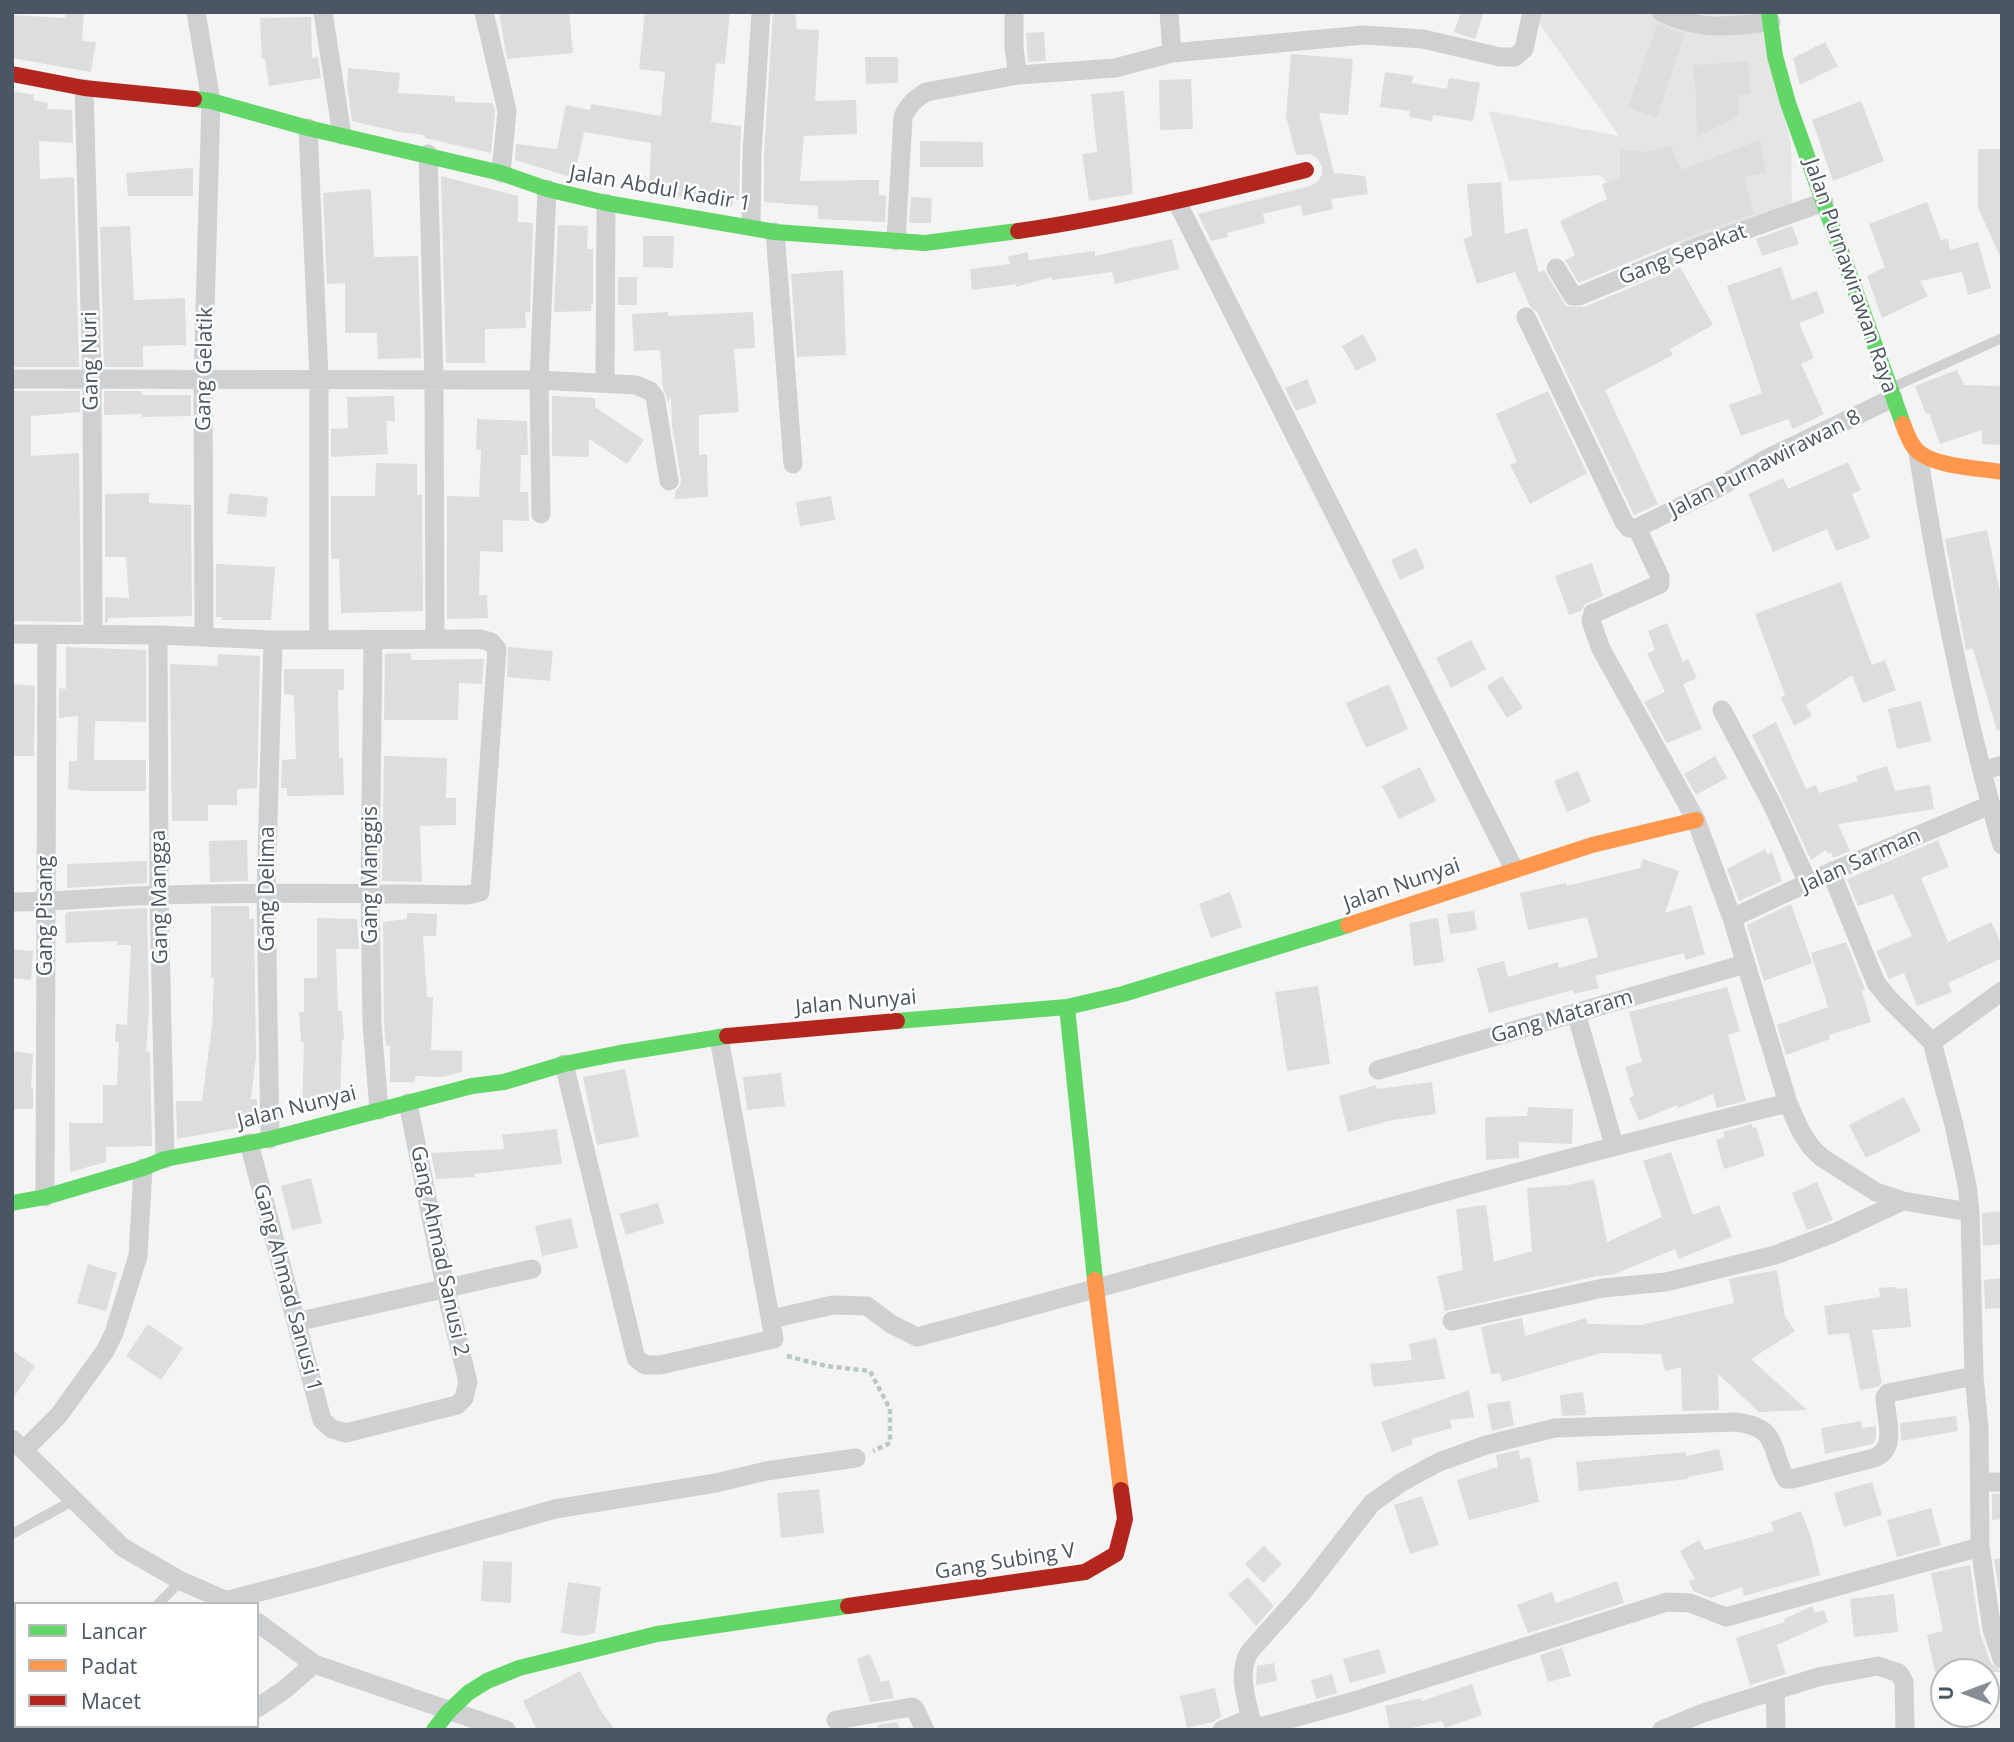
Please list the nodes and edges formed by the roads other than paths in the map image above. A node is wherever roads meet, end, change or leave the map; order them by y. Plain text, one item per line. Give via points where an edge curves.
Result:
1 (197, 12) edge
2 (323, 12) edge
3 (484, 12) edge
4 (761, 12) edge
5 (1014, 12) edge
6 (1169, 12) edge
7 (1532, 12) edge
8 (1661, 12) edge
9 (1770, 17) edge
10 (1172, 53) junction
11 (12, 74) edge
12 (1018, 75) junction
13 (85, 88) junction
14 (211, 101) junction
15 (308, 128) junction
16 (342, 135) junction
17 (428, 155) junction
18 (1306, 170) dead end
19 (501, 173) junction
20 (547, 189) junction
21 (1177, 202) junction
22 (1824, 202) junction
23 (606, 203) junction
24 (751, 226) junction
25 (775, 232) junction
26 (896, 241) junction
27 (1556, 268) dead end
28 (1526, 317) dead end
29 (2002, 338) edge
30 (319, 378) junction
31 (12, 379) edge
32 (92, 379) junction
33 (203, 379) junction
34 (434, 380) junction
35 (539, 380) junction
36 (604, 382) junction
37 (1891, 393) junction
38 (1918, 453) junction
39 (793, 464) dead end
40 (2002, 472) edge
41 (669, 481) dead end
42 (541, 514) dead end
43 (1637, 528) junction
44 (12, 634) edge
45 (93, 634) junction
46 (47, 635) junction
47 (158, 635) junction
48 (204, 637) junction
49 (435, 639) junction
50 (273, 640) junction
51 (319, 640) junction
52 (373, 640) junction
53 (1722, 710) dead end
54 (2002, 765) edge
55 (1982, 771) junction
56 (1990, 805) junction
57 (1696, 821) junction
58 (2002, 845) edge
59 (1514, 869) junction
60 (1831, 872) junction
61 (1808, 883) junction
62 (370, 892) junction
63 (267, 893) junction
64 (159, 895) junction
65 (12, 902) edge
66 (47, 902) junction
67 (1732, 918) junction
68 (1745, 964) junction
69 (2002, 991) edge
70 (1067, 1007) junction
71 (1576, 1013) junction
72 (719, 1038) junction
73 (1932, 1042) junction
74 (564, 1064) junction
75 (1378, 1070) dead end
76 (408, 1103) junction
77 (1788, 1103) junction
78 (379, 1110) junction
79 (270, 1139) junction
80 (249, 1143) junction
81 (1614, 1145) junction
82 (165, 1159) junction
83 (144, 1168) junction
84 (45, 1197) junction
85 (1903, 1201) junction
86 (12, 1203) edge
87 (1970, 1212) junction
88 (532, 1269) dead end
89 (445, 1287) junction
90 (1096, 1289) junction
91 (771, 1320) junction
92 (1452, 1321) dead end
93 (296, 1322) junction
94 (1974, 1376) junction
95 (332, 1429) joint
96 (18, 1445) edge
97 (856, 1458) road end
98 (1980, 1482) junction
99 (2002, 1482) edge
100 (74, 1500) junction
101 (12, 1534) edge
102 (1980, 1547) junction
103 (181, 1581) junction
104 (160, 1602) edge
105 (231, 1602) edge
106 (259, 1623) edge
107 (2002, 1659) edge
108 (314, 1664) junction
109 (1774, 1690) junction
110 (259, 1707) edge
111 (448, 1712) junction
112 (836, 1720) dead end
113 (1253, 1725) edge
114 (434, 1730) edge
115 (506, 1730) edge
116 (925, 1730) edge
117 (1223, 1730) edge
118 (1662, 1730) edge
119 (1776, 1730) edge
120 (1905, 1730) edge

1 - 14 street, Gang Gelatik
2 - 16 street
3 - 19 street via 507,111
4 - 24 street
5 - 12 street
6 - 10 street
7 - 10 street via 1524,49 1515,57 1423,39 1364,35
8 - 9 street via 1702,27
9 - 22 street, Jalan Purnawirawan Raya via 1781,83
10 - 12 street via 1115,68
11 - 13 street, Jalan Abdul Kadir 1
12 - 26 street via 926,92 906,108
13 - 14 street, Jalan Abdul Kadir 1
13 - 32 street, Gang Nuri
14 - 15 street, Jalan Abdul Kadir 1
14 - 33 street, Gang Gelatik
15 - 16 street, Jalan Abdul Kadir 1
15 - 30 street
16 - 17 street, Jalan Abdul Kadir 1
17 - 19 street, Jalan Abdul Kadir 1
17 - 34 street
18 - 21 street, Jalan Abdul Kadir 1
19 - 20 street, Jalan Abdul Kadir 1
20 - 23 street, Jalan Abdul Kadir 1
20 - 35 street
21 - 26 street, Jalan Abdul Kadir 1 via 960,240
21 - 59 street
22 - 27 street, Gang Sepakat via 1579,296 1568,292
22 - 37 street, Jalan Purnawirawan Raya
23 - 24 street, Jalan Abdul Kadir 1
23 - 36 street
24 - 25 street, Jalan Abdul Kadir 1
25 - 26 street, Jalan Abdul Kadir 1
25 - 39 street
28 - 43 street via 1624,522
29 - 37 lane
30 - 33 street
30 - 34 street
30 - 51 street
31 - 32 street
32 - 33 street
32 - 45 street, Gang Nuri
33 - 48 street, Gang Gelatik
34 - 35 street
34 - 49 street
35 - 36 street
35 - 42 street
36 - 41 street via 636,385 656,397
37 - 38 street, Jalan Purnawirawan Raya
37 - 43 street, Jalan Purnawirawan 8
38 - 40 street
38 - 55 street
43 - 57 street via 1660,583 1593,614 1591,621 1601,649
44 - 46 street
45 - 46 street
45 - 47 street
46 - 66 street, Gang Pisang
47 - 48 street
47 - 64 street, Gang Mangga
48 - 50 street
49 - 52 street
49 - 62 street via 487,640 497,649 482,886 475,894
50 - 51 street
50 - 63 street, Gang Delima
51 - 52 street
52 - 62 street, Gang Manggis
53 - 61 street
54 - 55 street
55 - 56 street
56 - 58 street
56 - 60 street, Jalan Sarman
57 - 59 street, Jalan Nunyai
57 - 67 street
59 - 70 street, Jalan Nunyai via 1123,995
60 - 61 street, Jalan Sarman
60 - 73 street via 1876,983
61 - 67 street, Jalan Sarman
62 - 63 street
62 - 78 street, Gang Manggis
63 - 64 street
63 - 79 street, Gang Delima
64 - 66 street
64 - 82 street, Gang Mangga
65 - 66 street
66 - 84 street, Gang Pisang
67 - 68 street
68 - 71 street, Gang Mataram
68 - 77 street
69 - 73 street
70 - 72 street, Jalan Nunyai
70 - 90 street, Gang Subing V
71 - 75 street, Gang Mataram
71 - 81 street
72 - 74 street, Jalan Nunyai
72 - 91 street
73 - 87 street
74 - 76 street, Jalan Nunyai
74 - 91 street via 636,1358 645,1365 660,1365 774,1339
76 - 78 street, Jalan Nunyai
76 - 89 street, Gang Ahmad Sanusi 2
77 - 81 street
77 - 85 street via 1801,1132 1821,1157 1877,1192
78 - 79 street, Jalan Nunyai
79 - 80 street, Jalan Nunyai
80 - 82 street, Jalan Nunyai
80 - 93 street, Gang Ahmad Sanusi 1
81 - 90 street
82 - 83 street, Jalan Nunyai
83 - 84 street, Jalan Nunyai
83 - 96 street via 138,1256 114,1333 59,1415
84 - 86 street, Jalan Nunyai
85 - 87 street
85 - 92 street via 1775,1255 1666,1282 1603,1288
87 - 94 street
88 - 89 street
89 - 93 street
89 - 95 street, Gang Ahmad Sanusi 2 via 468,1382 464,1398 457,1405 346,1433
90 - 91 street via 917,1337 867,1306 833,1305
90 - 111 street, Gang Subing V via 1125,1519 1116,1554 1085,1572 657,1634 519,1668 487,1681
93 - 95 street, Gang Ahmad Sanusi 1 via 322,1420
94 - 98 street
94 - 113 street via 1893,1390 1885,1397 1889,1426 1885,1452 1792,1479 1786,1479 1768,1435 1755,1424 1735,1422 1555,1428 1439,1462 1372,1503 1250,1651 1242,1675
96 - 100 street
97 - 105 street via 555,1509
98 - 99 street
98 - 102 street
100 - 101 lane
100 - 103 street via 122,1547
102 - 107 street via 1992,1629
102 - 113 street via 1726,1618 1690,1603 1667,1602 1351,1702
103 - 104 lane
103 - 105 street
106 - 108 street
108 - 110 street
108 - 111 street
109 - 118 street
109 - 119 street
109 - 120 street via 1878,1666 1899,1673 1904,1682
111 - 114 street, Gang Subing V
111 - 115 street
112 - 116 street via 912,1707
113 - 117 street

